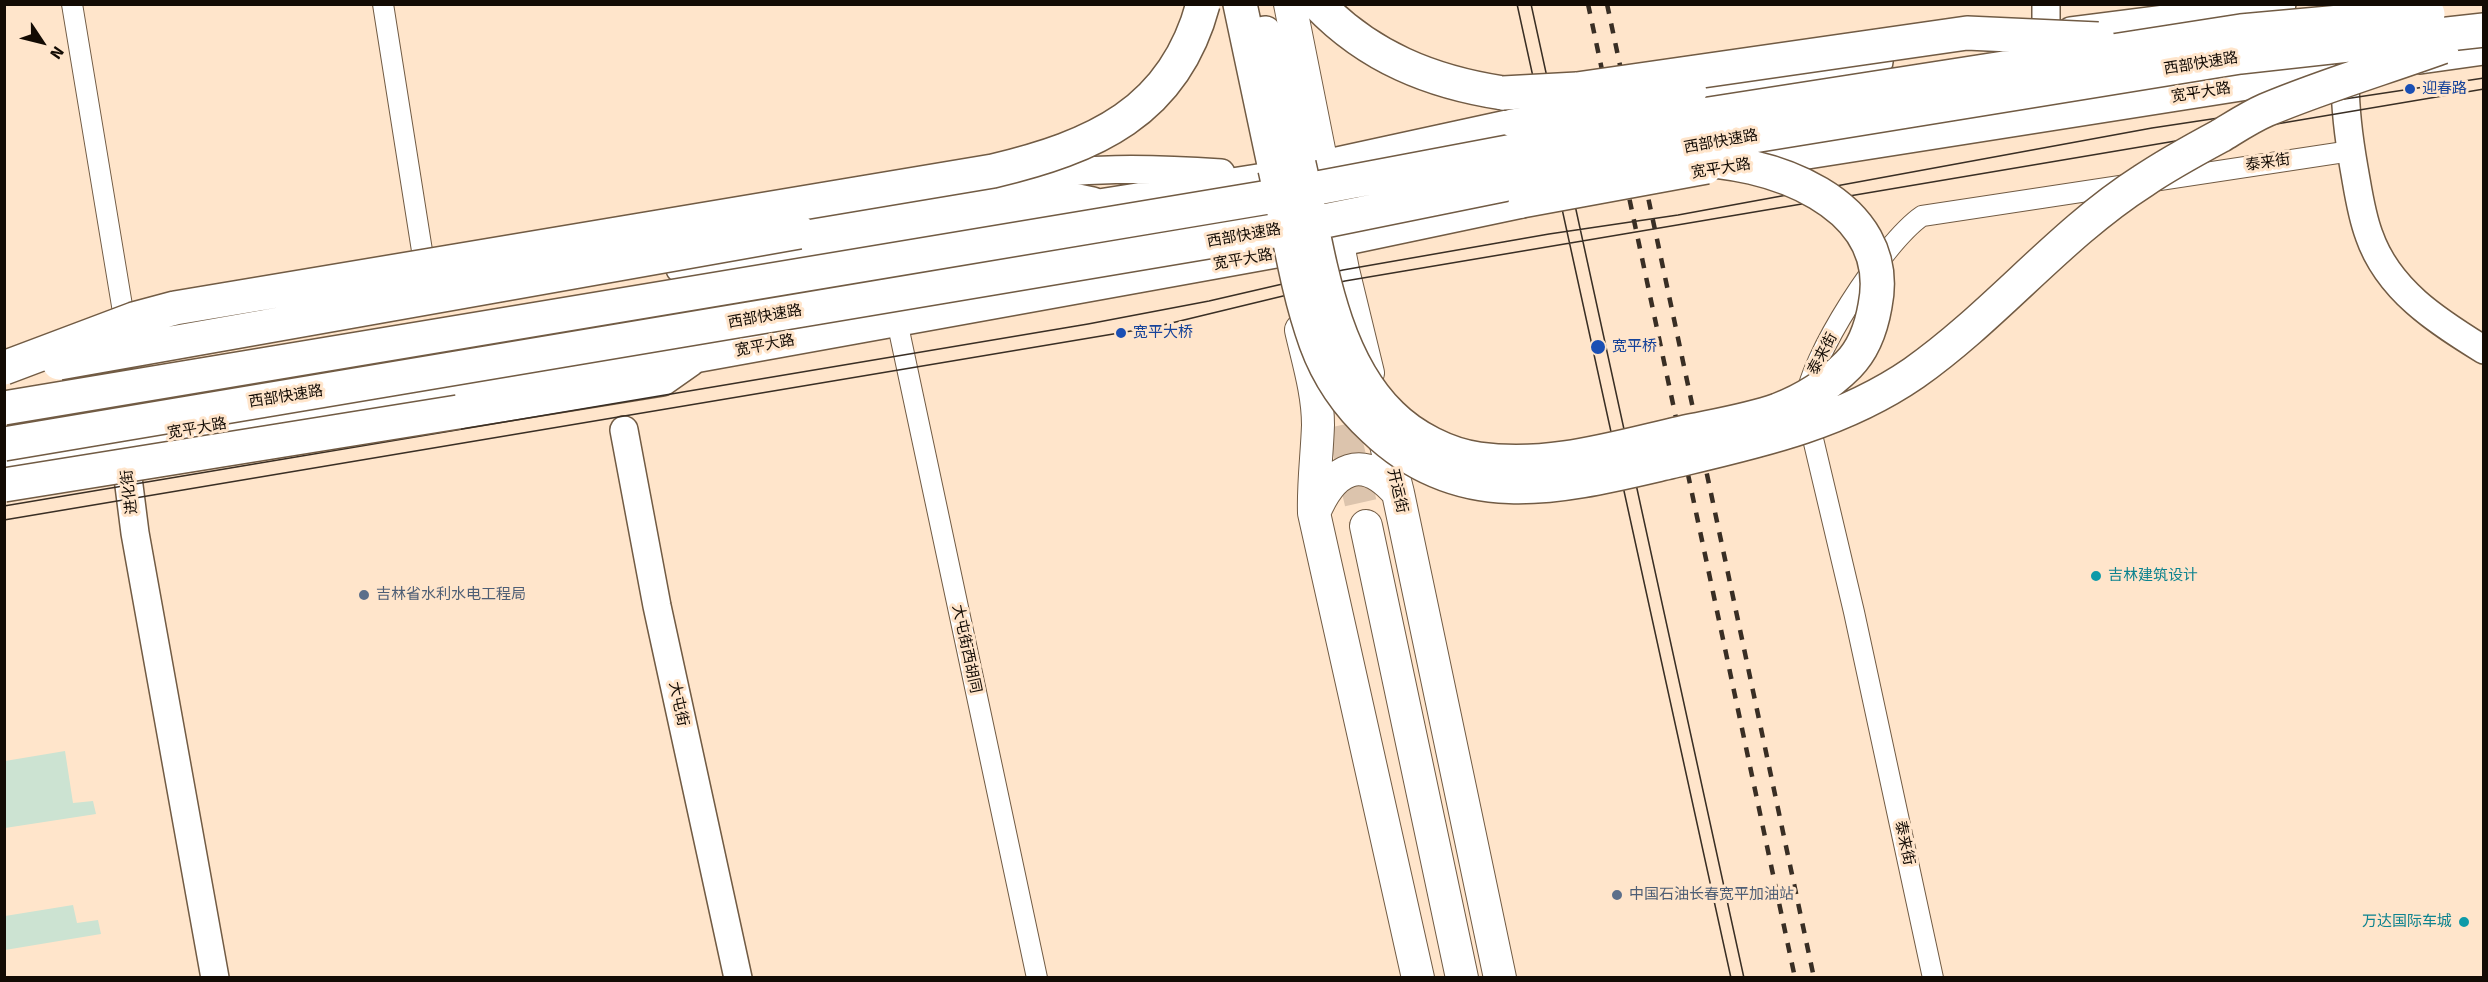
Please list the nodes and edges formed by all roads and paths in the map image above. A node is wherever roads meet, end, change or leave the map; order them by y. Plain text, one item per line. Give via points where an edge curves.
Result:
1 (72, 4) edge
2 (383, 4) edge
3 (1203, 4) edge
4 (1225, 4) edge
5 (1240, 4) edge
6 (1259, 4) edge
7 (1290, 4) edge
8 (1318, 4) edge
9 (2046, 4) edge
10 (2282, 4) edge
11 (2352, 4) edge
12 (2484, 9) edge
13 (2484, 31) edge
14 (2046, 34) junction
15 (2159, 44) junction
16 (2484, 51) edge
17 (2345, 70) junction
18 (2351, 151) junction
19 (1616, 161) junction
20 (1322, 165) junction
21 (1264, 177) junction
22 (1092, 204) junction
23 (1337, 243) junction
24 (1283, 253) junction
25 (431, 309) junction
26 (897, 321) junction
27 (2484, 350) edge
28 (131, 360) junction
29 (689, 360) junction
30 (4, 368) edge
31 (4, 374) edge
32 (4, 408) edge
33 (624, 430) dead end
34 (124, 441) junction
35 (4, 444) edge
36 (4, 461) edge
37 (4, 485) edge
38 (1398, 493) junction
39 (1314, 513) junction
40 (1366, 526) tunnel mouth
41 (215, 978) edge
42 (738, 978) edge
43 (1037, 978) edge
44 (1418, 978) edge
45 (1462, 978) edge
46 (1500, 978) edge
47 (1933, 978) edge

1 - 28 street, 进化街
2 - 25 street
3 - 30 highway, bridge via 1185,52 1169,79 1148,102 1097,136 1048,158 969,175 191,305 134,319
4 - 21 main road
5 - 13 highway, bridge via 1309,321 1323,360 1352,406 1398,451 1446,477 1494,486 1590,480 1799,430 1850,409 1911,374 1953,343 2093,218 2158,171 2263,111
6 - 19 highway, bridge via 1284,93 1331,305 1346,349 1366,386 1392,416 1430,442 1457,454 1492,461 1565,459 1756,416 1814,392 1859,352 1874,316 1878,279 1869,246 1843,210 1797,182 1761,169 1703,159
7 - 20 main road, 开运街
8 - 15 highway, bridge via 1354,36 1396,63 1458,86 1503,93 1577,89 1967,33
9 - 14 main road
10 - 14 main road
11 - 17 main road
12 - 15 highway, 西部快速路, bridge via 2241,31
13 - 19 highway, 西部快速路, bridge via 2240,57
14 - 20 main road, bridge via 1512,123
15 - 32 highway, 西部快速路, bridge via 1709,114 1275,196
16 - 17 main road, 宽平大路
17 - 18 main road
17 - 23 main road, 宽平大路, bridge via 1707,170
18 - 27 main road via 2369,237 2389,272 2420,308
18 - 47 street, 泰来街 via 1922,216 1882,255 1820,355 1806,391 1805,405 1857,624
19 - 35 highway, 西部快速路, bridge via 1285,229
20 - 21 main road
20 - 23 main road, 开运街
21 - 22 main road
21 - 24 main road
21 - 25 main road via 1156,168 1057,171 525,262
22 - 25 main road
22 - 31 highway, bridge via 1034,192
23 - 24 main road, 宽平大路
23 - 38 main road, 开运街
24 - 26 main road, 宽平大路
24 - 39 main road via 1316,396
25 - 28 main road
26 - 29 main road, 宽平大路
26 - 43 street, 大屯街西胡同
28 - 31 main road
28 - 34 street, 进化街
29 - 34 main road, 宽平大路 via 652,352
29 - 37 highway, bridge via 662,379
33 - 42 main road, 大屯街 via 657,606
34 - 36 main road, 宽平大路
34 - 41 main road, 进化街 via 135,533
38 - 39 main road via 1375,471 1358,469 1341,474 1330,483
38 - 46 main road, 开运街
39 - 44 main road
40 - 45 main road

